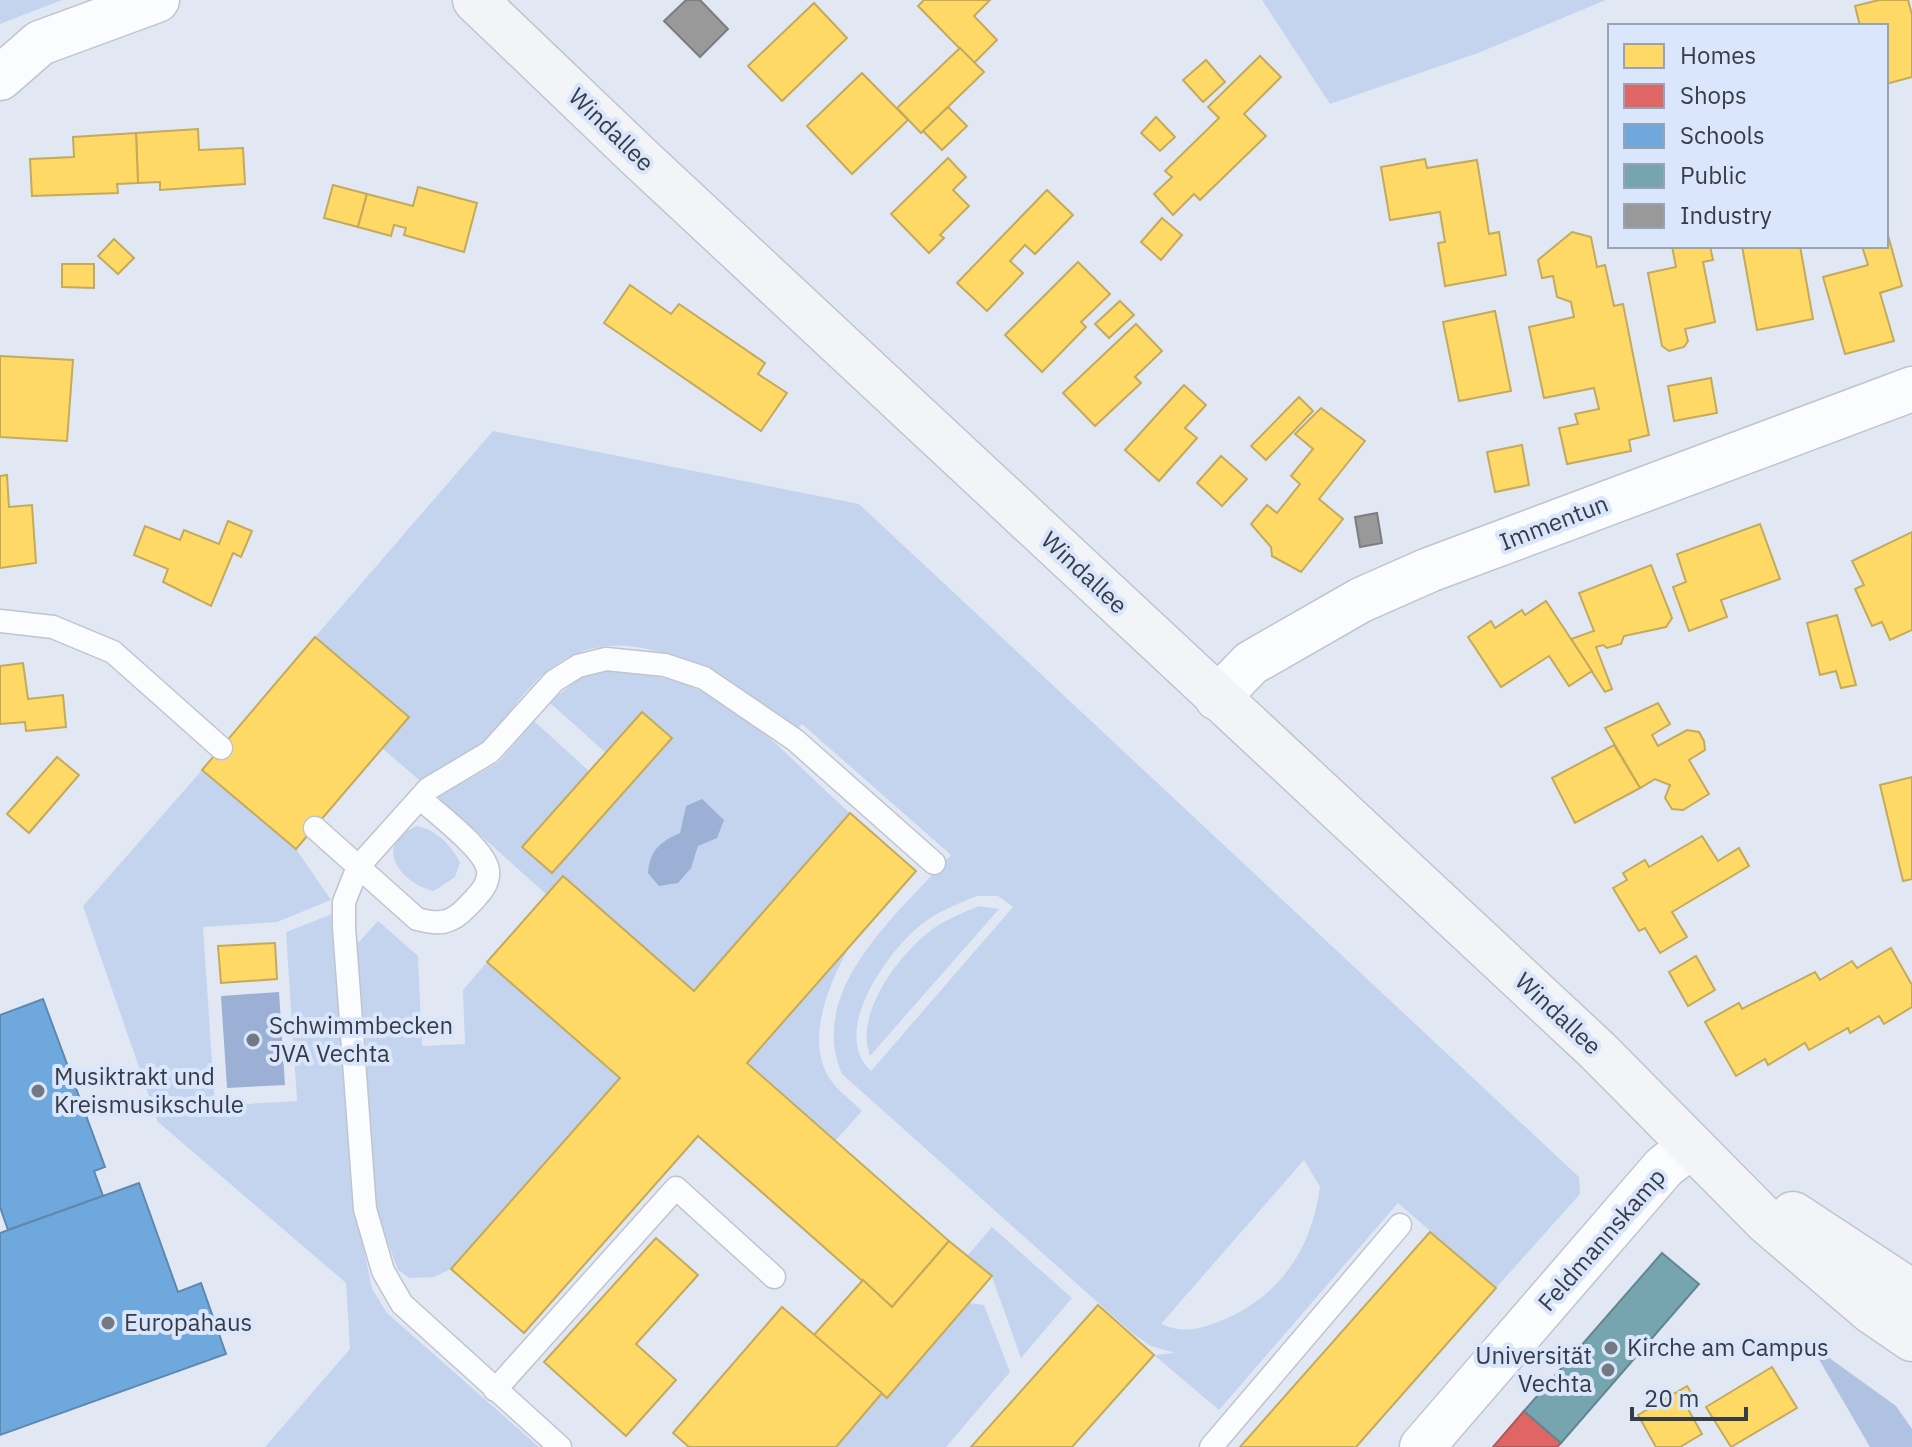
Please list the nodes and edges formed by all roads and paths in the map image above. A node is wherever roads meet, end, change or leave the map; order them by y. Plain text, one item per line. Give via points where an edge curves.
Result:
1 (157, 0) edge
2 (475, 0) edge
3 (0, 78) edge
4 (1912, 389) edge
5 (0, 621) edge
6 (1217, 698) junction
7 (221, 748) dead end
8 (420, 798) junction
9 (315, 828) dead end
10 (934, 863) dead end
11 (358, 867) junction
12 (1691, 1146) junction
13 (1400, 1225) dead end
14 (774, 1277) dead end
15 (1912, 1292) edge
16 (1912, 1339) edge
17 (495, 1390) junction
18 (560, 1447) edge
19 (1211, 1447) edge
20 (1422, 1447) edge

1 - 3 street via 40,43
2 - 6 main road, Windallee
4 - 6 street, Immentun via 1361,600 1251,663
5 - 7 lane via 53,627 113,652
6 - 12 main road, Windallee via 1598,1051
8 - 10 lane via 490,752 554,681 578,666 606,659 665,665 704,678 795,740
8 - 11 lane
8 - 11 lane via 478,851 488,871 484,890 457,918 438,925 417,919
9 - 11 lane
11 - 17 lane via 344,902 344,927 371,1240 402,1304
12 - 15 main road, Windallee
12 - 16 main road, Windallee via 1767,1222
12 - 20 street, Feldmannskamp via 1664,1167
13 - 19 lane
14 - 17 lane via 676,1188
17 - 18 lane

